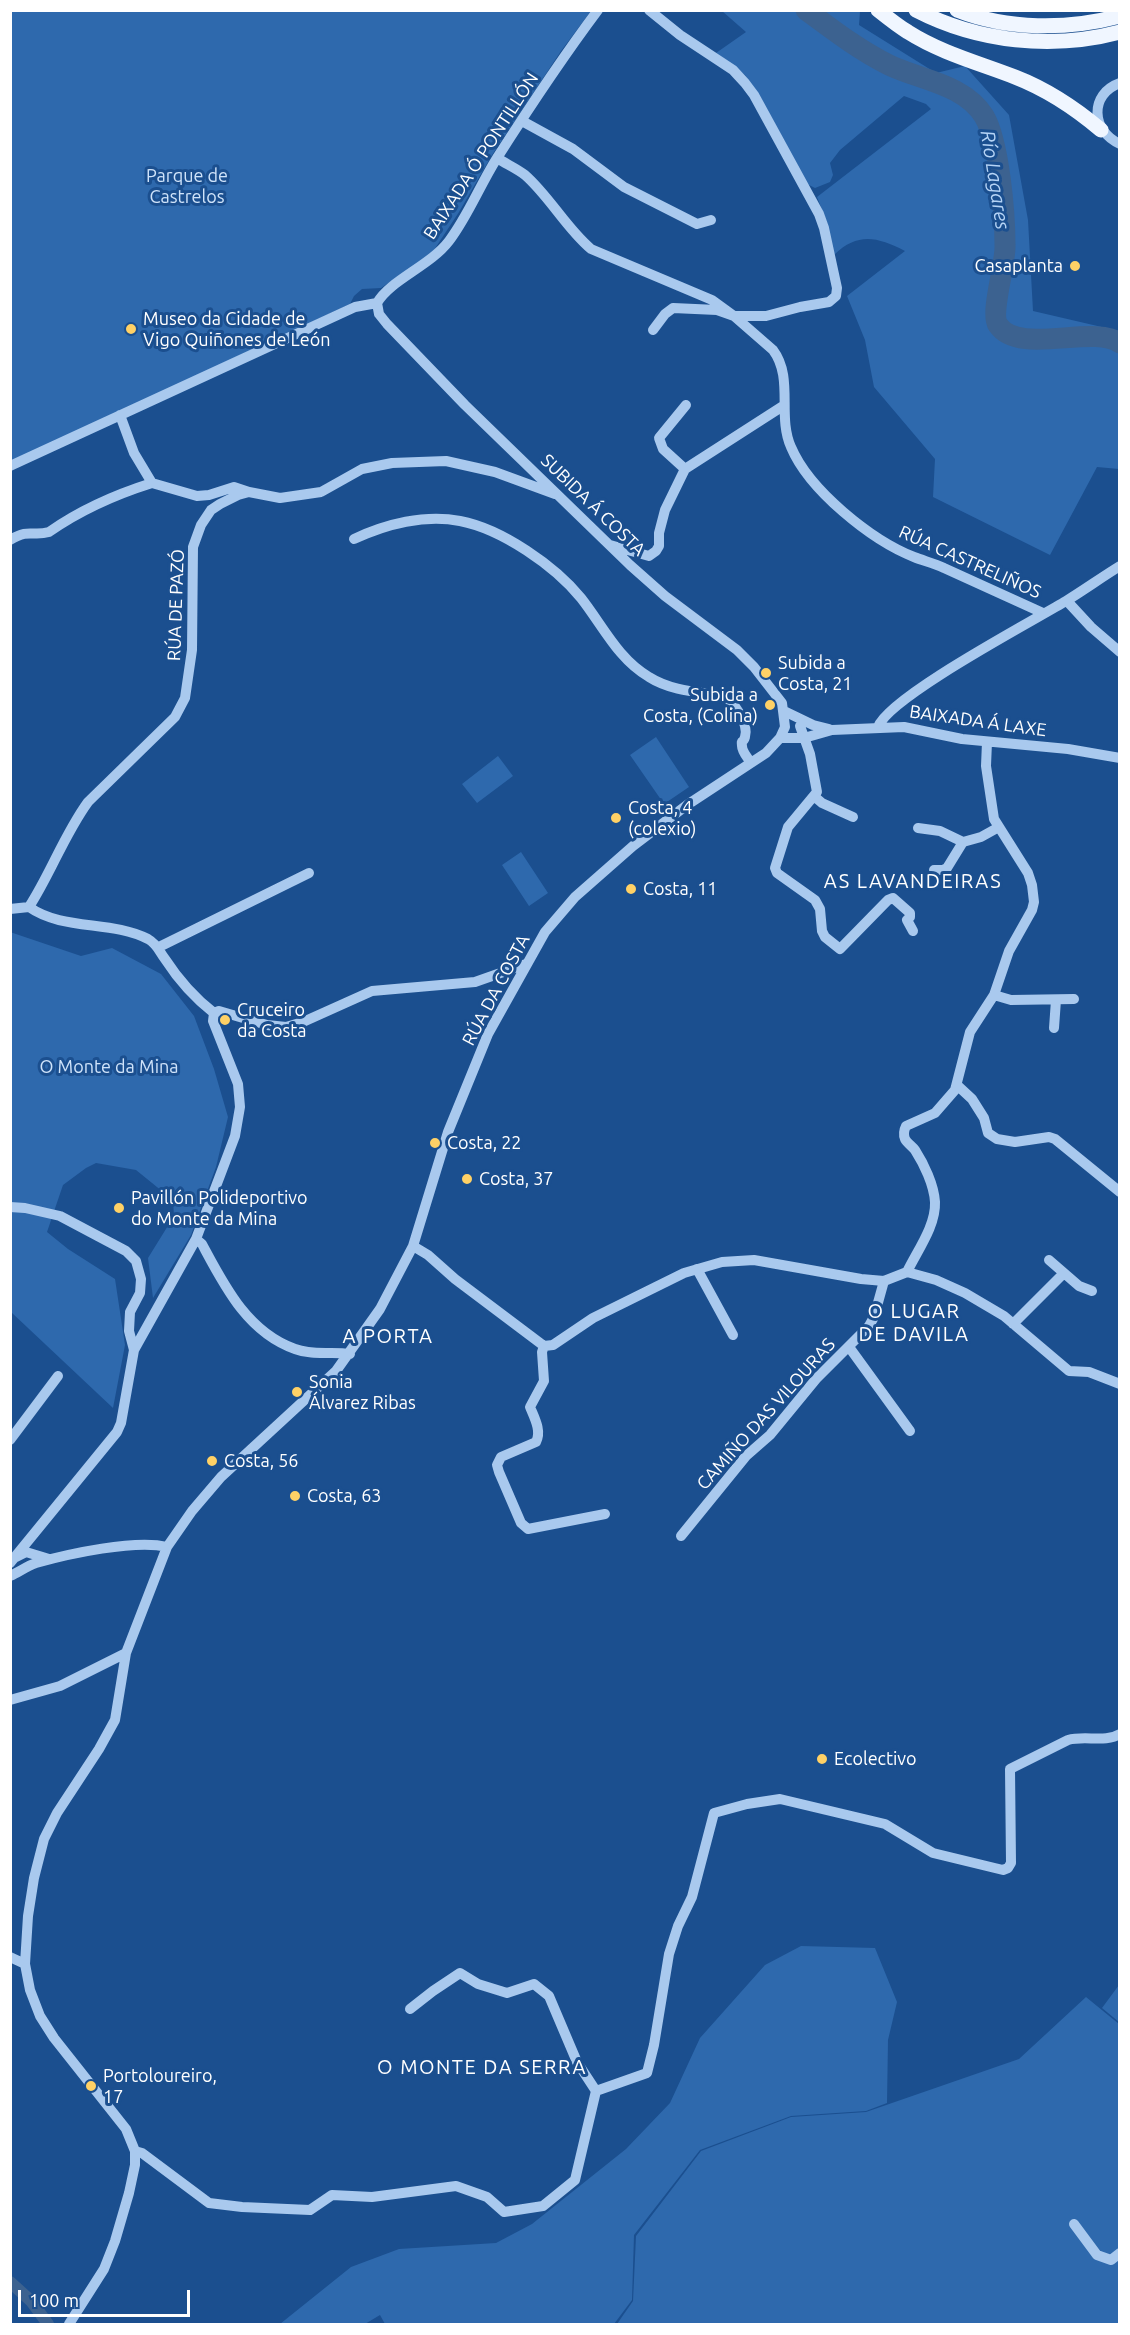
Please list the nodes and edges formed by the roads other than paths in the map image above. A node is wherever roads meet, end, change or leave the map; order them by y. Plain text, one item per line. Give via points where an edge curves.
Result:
1 (598, 10) edge
2 (649, 10) edge
3 (879, 10) edge
4 (916, 10) edge
5 (957, 10) edge
6 (1119, 16) edge
7 (1119, 32) edge
8 (1119, 82) edge
9 (522, 121) junction
10 (1101, 130) junction
11 (1119, 144) edge
12 (497, 158) junction
13 (711, 220) dead end
14 (377, 303) junction
15 (734, 316) junction
16 (653, 330) dead end
17 (686, 405) dead end
18 (783, 406) junction
19 (120, 415) junction
20 (10, 466) edge
21 (685, 469) junction
22 (152, 483) junction
23 (249, 492) junction
24 (559, 495) junction
25 (354, 539) dead end
26 (10, 540) edge
27 (610, 545) junction
28 (1119, 566) edge
29 (1067, 601) junction
30 (1043, 613) junction
31 (1119, 652) edge
32 (784, 711) junction
33 (813, 725) junction
34 (800, 726) junction
35 (785, 727) junction
36 (878, 728) junction
37 (832, 730) junction
38 (780, 738) junction
39 (804, 738) junction
40 (987, 742) junction
41 (1119, 758) edge
42 (751, 763) junction
43 (815, 797) junction
44 (854, 817) dead end
45 (999, 827) junction
46 (918, 828) dead end
47 (963, 842) junction
48 (934, 870) dead end
49 (309, 873) dead end
50 (29, 907) junction
51 (10, 909) edge
52 (913, 931) dead end
53 (159, 947) junction
54 (526, 964) junction
55 (994, 995) junction
56 (1074, 999) dead end
57 (1056, 1000) junction
58 (214, 1013) junction
59 (1054, 1028) dead end
60 (958, 1086) junction
61 (1119, 1192) edge
62 (10, 1207) edge
63 (196, 1239) junction
64 (413, 1246) junction
65 (1049, 1260) dead end
66 (697, 1269) junction
67 (907, 1272) junction
68 (1064, 1273) junction
69 (884, 1281) junction
70 (1092, 1291) dead end
71 (1013, 1324) junction
72 (733, 1335) dead end
73 (544, 1346) junction
74 (849, 1347) junction
75 (134, 1350) junction
76 (350, 1354) junction
77 (58, 1376) dead end
78 (1119, 1384) edge
79 (910, 1431) dead end
80 (10, 1440) edge
81 (604, 1514) dead end
82 (35, 1533) junction
83 (681, 1536) dead end
84 (167, 1547) junction
85 (34, 1559) junction
86 (13, 1560) edge
87 (10, 1576) edge
88 (126, 1653) junction
89 (10, 1700) edge
90 (1119, 1734) edge
91 (10, 1957) edge
92 (25, 1964) junction
93 (410, 2009) dead end
94 (596, 2091) junction
95 (135, 2151) junction
96 (1074, 2224) dead end
97 (1119, 2253) edge
98 (69, 2325) edge

1 - 9 street, BAIXADA Ó PONTILLÓN
2 - 15 street via 725,64 745,83 824,228 837,288 833,299 766,316
3 - 10 main road via 909,33 1045,91
4 - 7 main road via 969,31 1011,39 1057,41
5 - 6 main road via 1001,22 1048,26
8 - 10 street via 1106,91 1099,103 1097,117
9 - 12 street, BAIXADA Ó PONTILLÓN
9 - 13 street via 573,149 624,187 697,224
10 - 11 street
12 - 14 street, BAIXADA Ó PONTILLÓN via 450,240
12 - 15 street, RÚA CASTRELIÑOS via 524,174 591,249 712,300
14 - 19 street via 354,307
14 - 24 street, SUBIDA Á COSTA via 387,324
15 - 16 street via 717,310 673,308
15 - 18 street, RÚA CASTRELIÑOS via 778,357 783,371
17 - 21 street via 659,438 663,449
18 - 21 street
18 - 30 street, RÚA CASTRELIÑOS via 789,445 805,473 833,504 913,557
19 - 20 street
19 - 22 street via 134,453
21 - 27 street via 665,510 656,551 649,556
22 - 23 street via 197,496 234,487
22 - 26 street via 49,532 27,532
23 - 24 street via 280,498 321,492 362,469 393,463 446,461 495,472
23 - 50 street, RÚA DE PAZÓ via 212,510 196,536 191,563 190,669 180,708 88,802
24 - 27 street, SUBIDA Á COSTA
25 - 42 street via 418,520 460,521 506,539 558,573 618,651 640,671 669,687 730,700 745,729 742,748
27 - 32 street, SUBIDA Á COSTA via 665,596 736,650 766,680
28 - 29 street
29 - 30 street
29 - 31 street
30 - 36 street via 912,694 884,716
32 - 33 street, BAIXADA Á LAXE
32 - 35 street, SUBIDA Á COSTA
33 - 34 street, BAIXADA Á LAXE
33 - 37 street, BAIXADA Á LAXE
34 - 35 street, BAIXADA Á LAXE
34 - 39 street
35 - 38 street, RÚA DA COSTA
36 - 37 street, BAIXADA Á LAXE
36 - 40 street, BAIXADA Á LAXE via 904,727
37 - 39 street, BAIXADA Á LAXE
38 - 39 street, BAIXADA Á LAXE
38 - 42 street, RÚA DA COSTA
39 - 43 street via 817,788
40 - 41 street, BAIXADA Á LAXE
40 - 45 street via 986,766 994,819
42 - 54 street, RÚA DA COSTA via 687,805 591,883 559,915
43 - 44 street
43 - 52 street via 788,827 775,868 777,873 815,900 825,937 840,949 893,898 910,913 907,920
45 - 47 street
45 - 55 street via 1028,873 1034,902 1009,951
46 - 47 street via 940,831
47 - 48 street via 947,868
49 - 53 street
50 - 51 street
50 - 53 street via 42,916 136,934
53 - 58 street via 201,1003
54 - 58 street via 475,982 372,991 286,1027
54 - 64 street, RÚA DA COSTA via 488,1034 448,1132
55 - 57 street via 1011,1000
55 - 60 street via 970,1032
56 - 57 street
57 - 59 street
58 - 63 street via 213,1021 238,1084 240,1107 235,1136
60 - 61 street via 972,1099 990,1135 1015,1142 1055,1139
60 - 67 street via 935,1113 904,1128 905,1139 925,1170 935,1202 929,1228
62 - 75 street via 60,1216 126,1251 136,1261 140,1293 130,1312 129,1331
63 - 75 street
63 - 76 street via 234,1301 259,1327 295,1350
64 - 73 street
64 - 76 street, RÚA DA COSTA via 380,1309
65 - 68 street
66 - 69 street via 722,1262 754,1260
66 - 72 street
66 - 73 street via 593,1318 553,1345
67 - 69 street
67 - 71 street via 965,1293
68 - 70 street
68 - 71 street
69 - 74 street, CAMIÑO DAS VILOURAS via 874,1317
71 - 78 street via 1069,1371 1089,1372
73 - 81 street via 544,1381 530,1407 539,1438 501,1457 499,1472 521,1523 528,1529
74 - 79 street
74 - 83 street, CAMIÑO DAS VILOURAS via 816,1379 770,1435 746,1456
75 - 82 street via 117,1432
76 - 84 street, RÚA DA COSTA via 221,1477
77 - 80 street
82 - 85 street
82 - 86 street
84 - 85 street via 146,1544
84 - 88 street, RÚA DA COSTA
85 - 86 street via 26,1552
85 - 87 street
88 - 89 street via 60,1686
88 - 92 street, RÚA DA COSTA via 115,1720 44,1839 33,1887
90 - 94 street via 1108,1738 1077,1737 1011,1769 1011,1863 1003,1870 933,1853 885,1824 780,1799 714,1813 692,1897 669,1954 647,2073
91 - 92 street
92 - 95 street, RÚA DA COSTA via 30,1990 46,2027 126,2129
93 - 94 street via 460,1973 478,1984 507,1993 534,1984 549,1996 577,2062
94 - 95 street via 575,2180 543,2206 504,2212 487,2197 456,2186 372,2197 332,2195 310,2210 209,2203 142,2152
95 - 98 street via 116,2241 104,2269
96 - 97 street via 1097,2255 1111,2260

